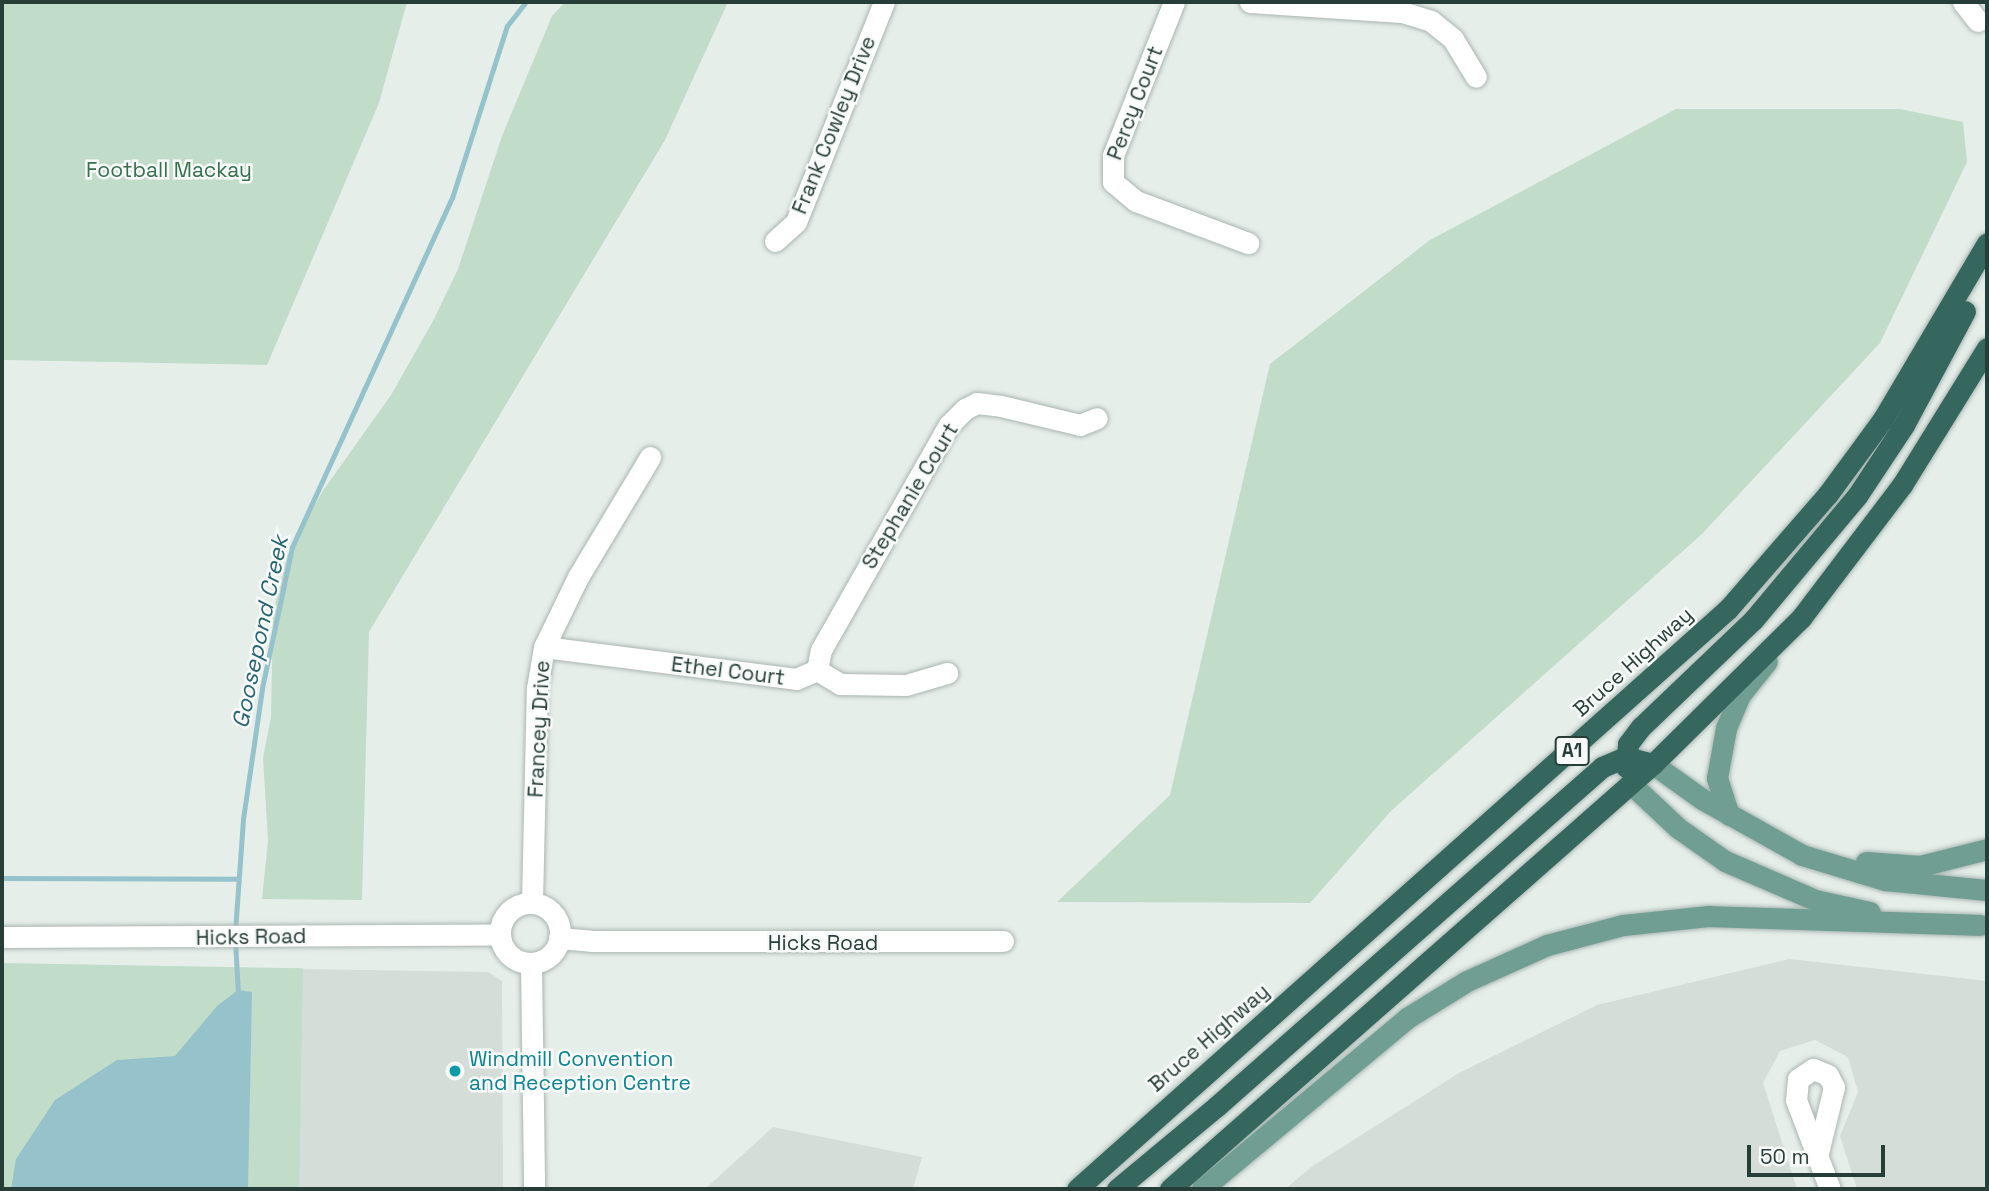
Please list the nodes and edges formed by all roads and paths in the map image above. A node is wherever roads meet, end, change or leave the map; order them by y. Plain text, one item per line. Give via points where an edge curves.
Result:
1 (884, 2) edge
2 (1174, 2) edge
3 (1250, 2) edge
4 (1963, 2) edge
5 (1978, 21) dead end
6 (1476, 76) dead end
7 (775, 241) dead end
8 (1248, 243) dead end
9 (1987, 243) edge
10 (1987, 266) edge
11 (1987, 348) edge
12 (1097, 418) dead end
13 (650, 457) dead end
14 (1801, 618) junction
15 (544, 647) junction
16 (817, 670) junction
17 (947, 673) dead end
18 (1625, 757) junction
19 (1653, 764) junction
20 (1630, 783) junction
21 (1733, 818) junction
22 (1987, 849) edge
23 (1987, 890) edge
24 (531, 903) junction
25 (1983, 925) edge
26 (500, 934) junction
27 (2, 937) edge
28 (559, 937) junction
29 (1003, 940) dead end
30 (531, 964) junction
31 (1818, 1153) dead end
32 (534, 1189) edge
33 (1077, 1189) edge
34 (1117, 1189) edge
35 (1170, 1189) edge
36 (1202, 1189) edge
37 (1830, 1189) edge

1 - 7 street, Frank Cowley Drive via 796,222
2 - 8 street, Percy Court via 1113,155 1106,186
3 - 6 street via 1402,12 1431,21 1453,39
4 - 5 street
9 - 33 highway, Bruce Highway / A1 via 1877,428 1821,503 1728,608
10 - 18 highway via 1918,400 1857,496 1776,596 1640,727
11 - 14 highway via 1910,473
12 - 16 street, Stephanie Court via 1080,425 1001,406 977,403 965,409 949,425 821,650
13 - 15 street, Francey Drive via 578,577
14 - 19 highway
14 - 21 main road via 1740,695 1729,720 1717,778
15 - 16 street, Ethel Court via 796,679
15 - 24 street, Francey Drive via 537,688
16 - 17 street, Ethel Court via 840,684 906,685
18 - 19 highway
18 - 20 highway
18 - 34 highway via 1596,772
19 - 20 highway
19 - 21 main road
20 - 25 main road via 1700,845 1770,884 1846,908
20 - 35 highway
21 - 22 main road via 1848,857 1896,867 1943,863
21 - 23 main road via 1841,870 1923,887
24 - 26 street via 508,913
24 - 28 street via 555,918
25 - 36 main road via 1709,916 1623,925 1547,945 1476,976 1407,1017
26 - 27 street, Hicks Road
26 - 30 street via 513,958
28 - 29 street, Hicks Road via 591,942
28 - 30 street via 552,953
30 - 32 street
31 - 37 street

